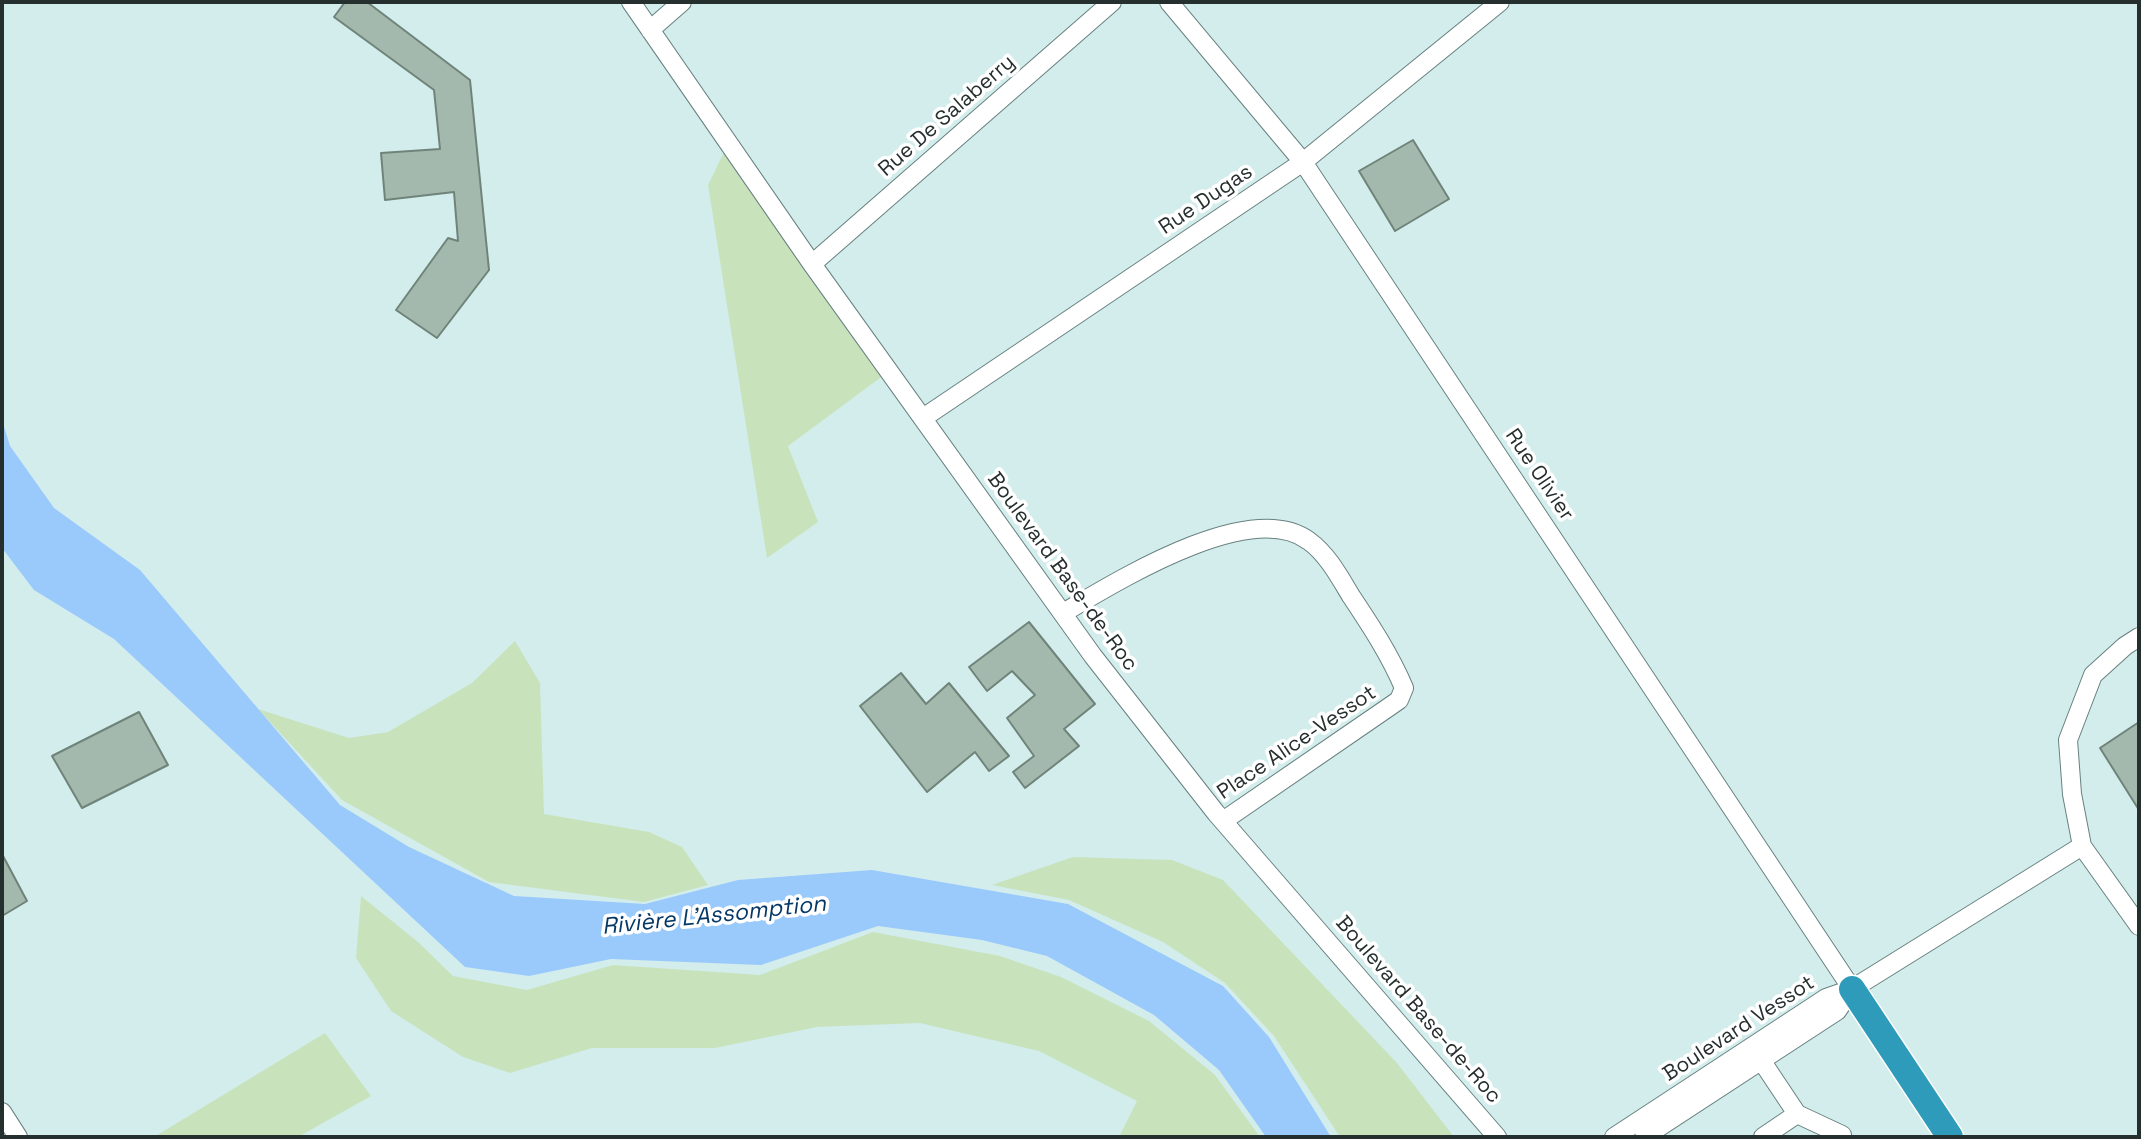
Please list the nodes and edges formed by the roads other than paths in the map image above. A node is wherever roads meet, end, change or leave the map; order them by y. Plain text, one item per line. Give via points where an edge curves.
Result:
1 (631, 2) edge
2 (682, 2) edge
3 (1112, 2) edge
4 (1169, 2) edge
5 (1500, 2) edge
6 (650, 30) junction
7 (1303, 162) junction
8 (812, 264) junction
9 (923, 418) junction
10 (1063, 613) junction
11 (2139, 637) edge
12 (1223, 821) junction
13 (2082, 846) junction
14 (2139, 926) edge
15 (1852, 989) junction
16 (1761, 1060) junction
17 (2, 1112) edge
18 (1797, 1114) junction
19 (18, 1137) edge
20 (1497, 1137) edge
21 (1614, 1137) edge
22 (1644, 1137) edge
23 (1763, 1137) edge
24 (1841, 1137) edge
25 (1950, 1137) edge

1 - 6 street, Boulevard Base-de-Roc
2 - 6 street
3 - 8 street, Rue De Salaberry
4 - 7 street, Rue Olivier
5 - 7 street, Rue Dugas
6 - 8 street, Boulevard Base-de-Roc
7 - 9 street, Rue Dugas
7 - 15 street, Rue Olivier
8 - 9 street, Boulevard Base-de-Roc
9 - 10 street, Boulevard Base-de-Roc
10 - 12 street, Boulevard Base-de-Roc
10 - 12 street, Place Alice-Vessot via 1182,550 1251,528 1283,529 1308,540 1328,560 1379,639 1404,688 1389,708
11 - 13 street via 2093,675 2068,740
12 - 20 street, Boulevard Base-de-Roc
13 - 14 street
13 - 15 street
15 - 16 street, Boulevard Vessot via 1836,1011
15 - 21 street, Boulevard Vessot via 1826,998
15 - 25 highway
16 - 18 street
16 - 22 street, Boulevard Vessot
17 - 19 street
18 - 23 street
18 - 24 street

